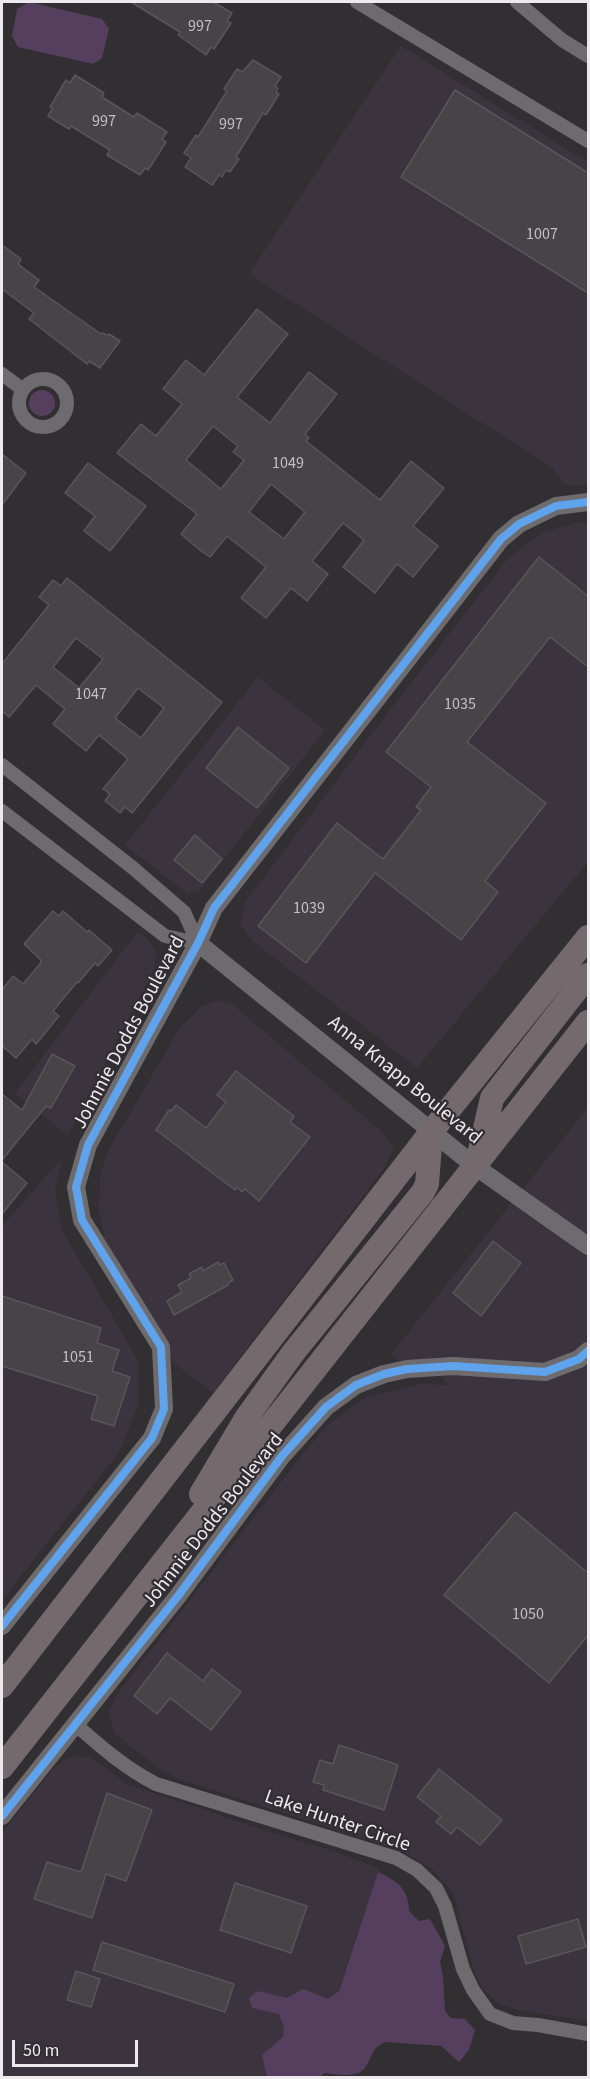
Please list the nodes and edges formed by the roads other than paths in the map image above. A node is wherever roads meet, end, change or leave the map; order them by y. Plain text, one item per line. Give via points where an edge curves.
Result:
1 (357, 2) edge
2 (517, 2) edge
3 (588, 56) edge
4 (588, 141) edge
5 (2, 374) edge
6 (22, 390) dead end
7 (588, 502) edge
8 (2, 765) edge
9 (2, 811) edge
10 (588, 937) edge
11 (198, 943) junction
12 (588, 975) edge
13 (588, 1022) edge
14 (431, 1132) junction
15 (476, 1167) junction
16 (588, 1246) edge
17 (588, 1351) edge
18 (153, 1576) junction
19 (2, 1626) edge
20 (2, 1686) edge
21 (75, 1724) junction
22 (2, 1767) edge
23 (2, 1816) edge
24 (588, 2034) edge

1 - 4 street
2 - 3 street via 562,40
5 - 6 street
7 - 11 street, Johnnie Dodds Boulevard via 556,506 519,524 501,539 214,908
8 - 11 street, Anna Knapp Boulevard via 184,912
9 - 11 street, Anna Knapp Boulevard via 165,936
10 - 14 highway
11 - 14 street, Anna Knapp Boulevard
11 - 19 street, Johnnie Dodds Boulevard via 88,1145 76,1187 82,1220 161,1347 164,1409 152,1438
12 - 15 highway via 492,1098
13 - 15 highway, Johnnie Dodds Boulevard
14 - 15 street, Anna Knapp Boulevard
14 - 18 highway via 423,1192 293,1353 247,1417
14 - 20 highway
15 - 16 street, Anna Knapp Boulevard
15 - 18 highway, Johnnie Dodds Boulevard
17 - 21 street, Johnnie Dodds Boulevard via 579,1359 545,1372 453,1366 407,1369 384,1374 348,1390 326,1407 282,1456 178,1596
18 - 22 highway, Johnnie Dodds Boulevard
21 - 23 street, Johnnie Dodds Boulevard
21 - 24 street, Lake Hunter Circle via 116,1760 156,1785 396,1858 417,1870 436,1888 445,1906 462,1969 490,2014 513,2024

